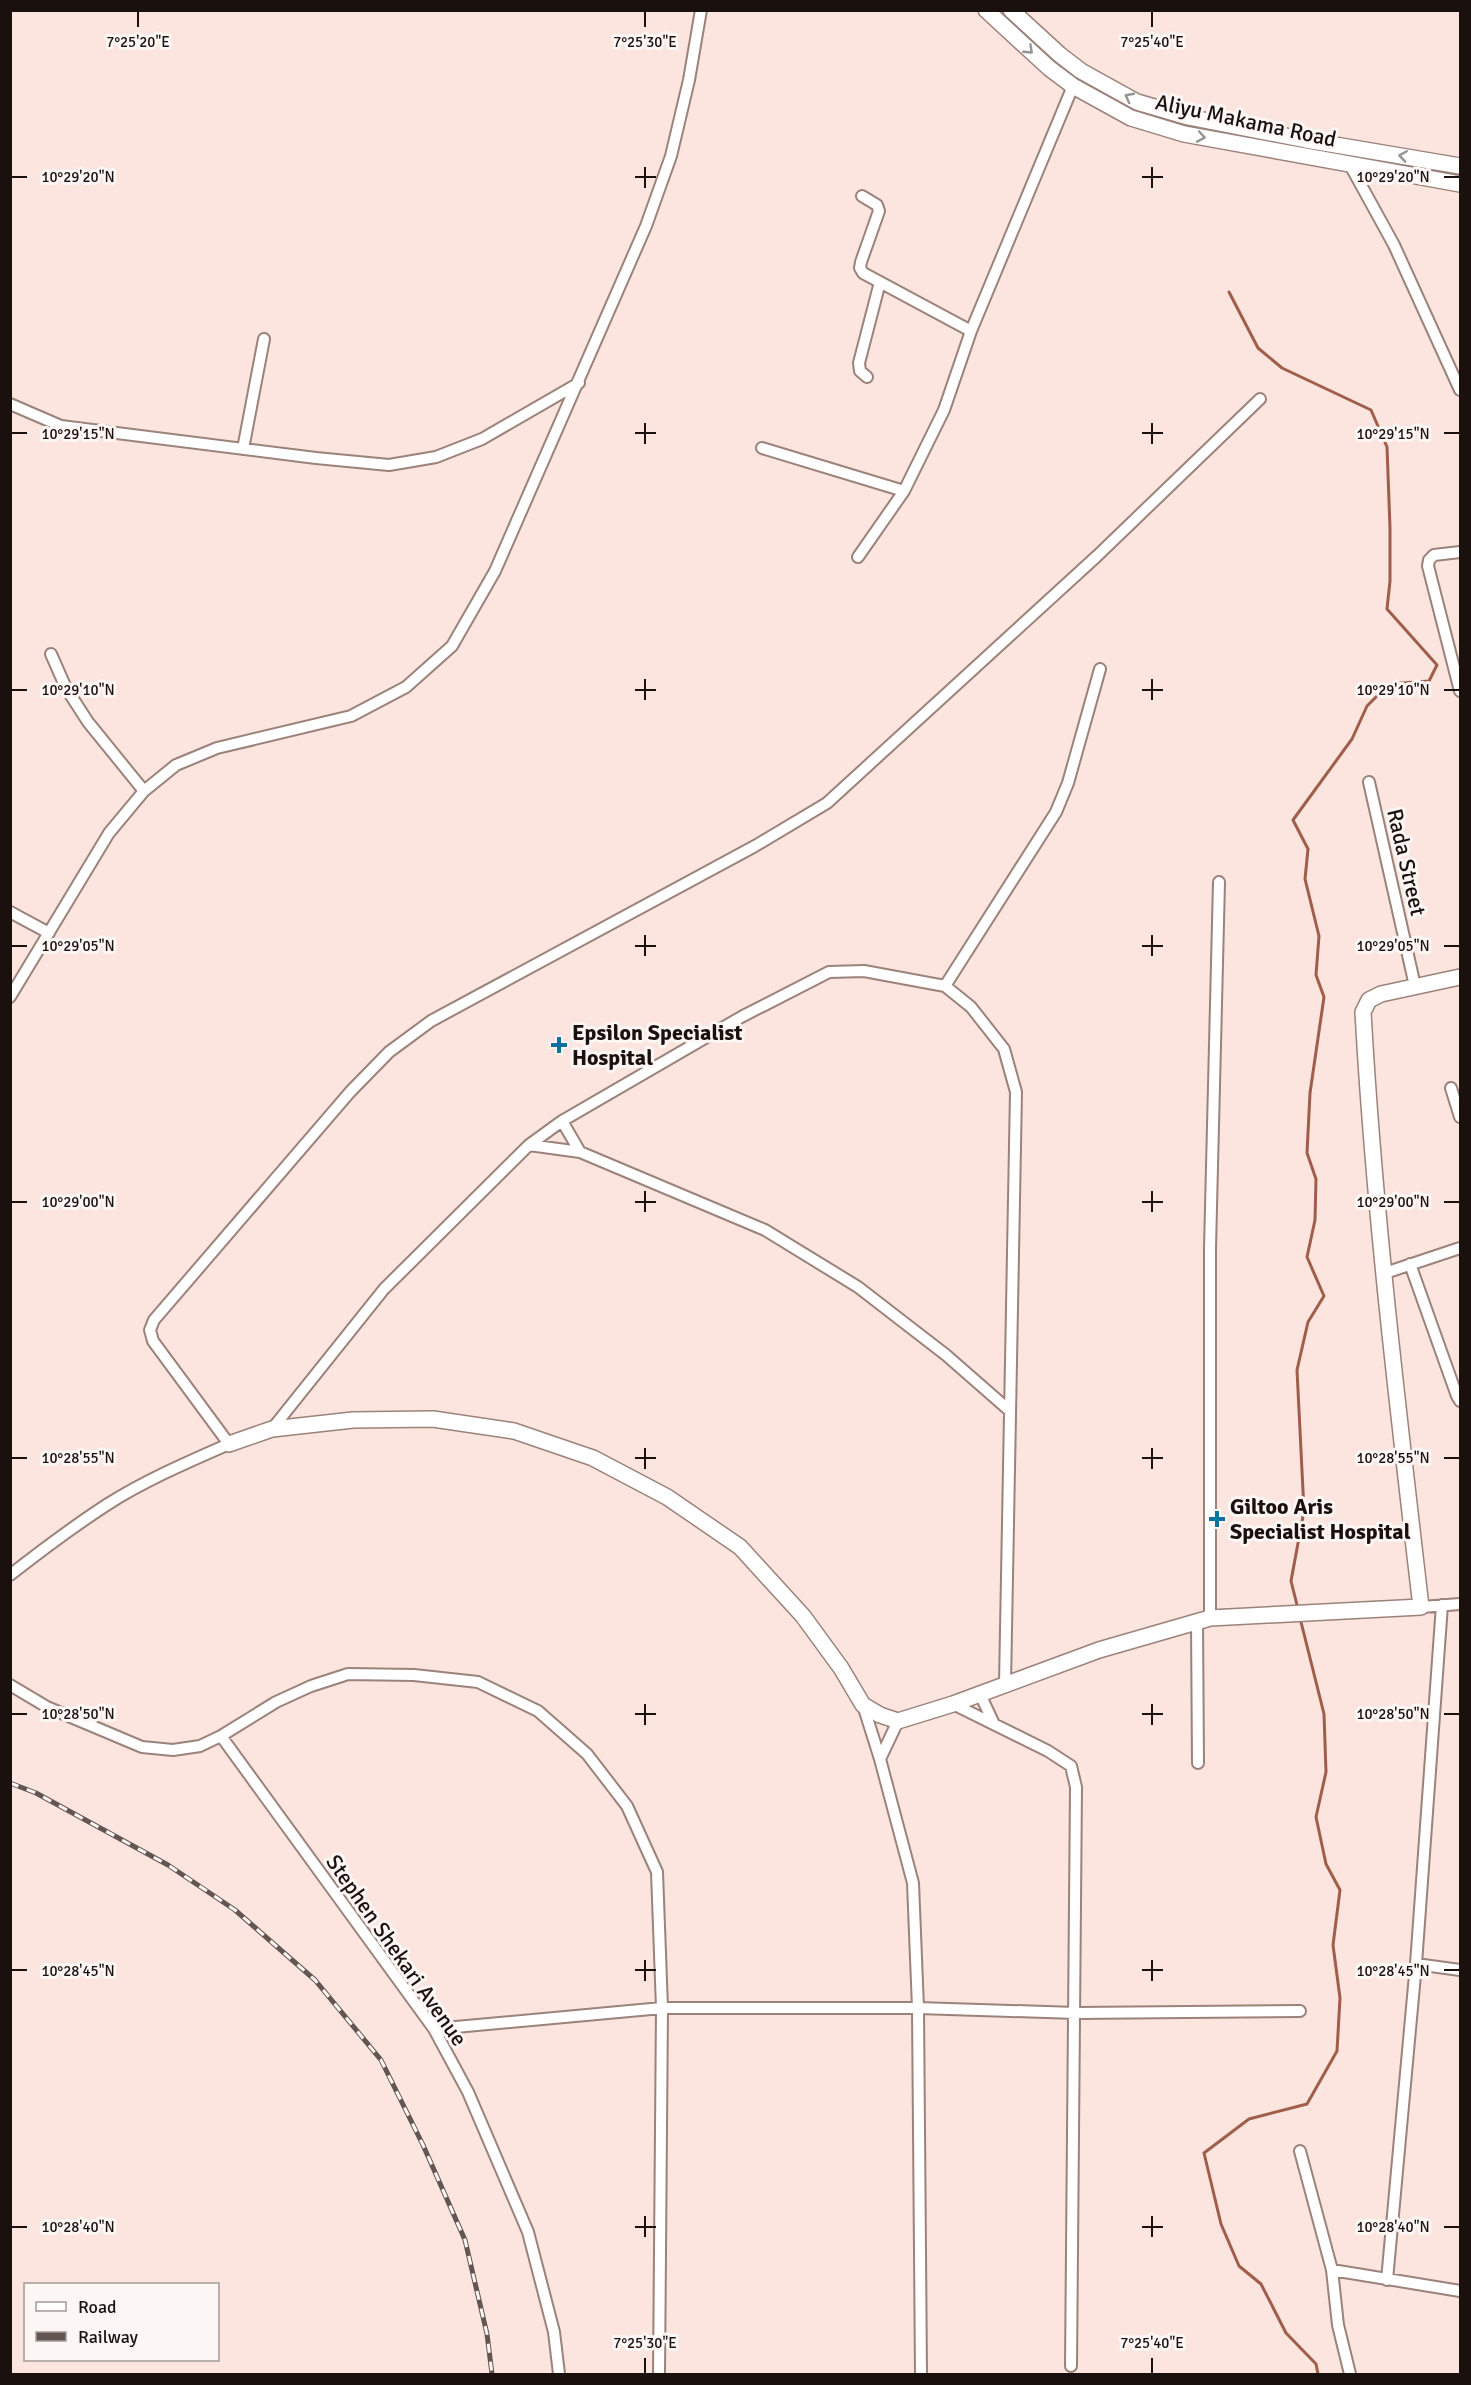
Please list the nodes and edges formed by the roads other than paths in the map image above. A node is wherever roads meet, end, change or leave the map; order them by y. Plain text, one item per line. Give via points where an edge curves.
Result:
1 (701, 10) edge
2 (986, 10) edge
3 (1011, 10) edge
4 (1073, 86) junction
5 (1286, 144) junction
6 (1305, 148) junction
7 (1350, 165) junction
8 (1461, 166) edge
9 (1461, 184) edge
10 (862, 196) dead end
11 (880, 282) junction
12 (971, 331) junction
13 (264, 339) dead end
14 (867, 377) dead end
15 (579, 383) junction
16 (1461, 390) edge
17 (1260, 399) dead end
18 (10, 404) edge
19 (762, 448) dead end
20 (243, 449) junction
21 (904, 491) junction
22 (1461, 552) edge
23 (858, 557) dead end
24 (51, 654) dead end
25 (1100, 669) dead end
26 (1461, 691) edge
27 (1369, 782) dead end
28 (144, 791) junction
29 (1219, 882) dead end
30 (10, 912) edge
31 (49, 933) junction
32 (1461, 977) edge
33 (945, 986) junction
34 (1415, 987) junction
35 (10, 997) edge
36 (1451, 1088) dead end
37 (1461, 1117) edge
38 (562, 1121) junction
39 (529, 1144) junction
40 (580, 1152) junction
41 (1461, 1248) edge
42 (1410, 1264) junction
43 (1382, 1274) junction
44 (1461, 1401) edge
45 (1010, 1411) junction
46 (272, 1429) junction
47 (229, 1444) junction
48 (10, 1575) edge
49 (1461, 1604) edge
50 (1442, 1605) junction
51 (1420, 1607) junction
52 (1204, 1620) junction
53 (10, 1684) edge
54 (1005, 1684) junction
55 (980, 1694) junction
56 (952, 1704) junction
57 (863, 1705) junction
58 (898, 1720) junction
59 (994, 1724) junction
60 (221, 1736) junction
61 (880, 1760) junction
62 (1198, 1763) dead end
63 (1416, 1964) junction
64 (1461, 1970) edge
65 (662, 2008) junction
66 (918, 2008) junction
67 (1300, 2012) dead end
68 (1076, 2013) junction
69 (434, 2029) junction
70 (1300, 2151) dead end
71 (1332, 2270) junction
72 (1387, 2280) junction
73 (1461, 2291) edge
74 (1071, 2366) dead end
75 (559, 2374) edge
76 (659, 2374) edge
77 (921, 2374) edge
78 (1350, 2374) edge

1 - 15 street via 671,156 646,226
2 -> 4 street, Aliyu Makama Road
5 -> 3 street, Aliyu Makama Road via 1137,102 1081,71
4 -> 5 street, Aliyu Makama Road via 1131,118 1184,134
4 - 12 street
5 - 6 street, Aliyu Makama Road
6 - 7 street, Aliyu Makama Road
8 -> 6 street, Aliyu Makama Road
7 - 9 street, Aliyu Makama Road
7 - 16 street via 1394,245
10 - 11 street via 877,205 879,216 860,268
11 - 12 street
11 - 14 street via 859,363 860,371
12 - 21 street via 944,410
13 - 20 street
15 - 20 street via 482,439 436,457 389,465
15 - 28 street via 495,571 452,646 406,687 351,716 217,748 176,765
17 - 47 street via 1097,556 827,803 431,1021 389,1052 153,1320 153,1341
18 - 20 street via 61,426
19 - 21 street
21 - 23 street
22 - 26 street via 1434,555 1428,566
24 - 28 street via 66,688 88,722
25 - 33 street via 1056,812
27 - 34 street, Rada Street
28 - 31 street via 109,833
29 - 52 street
30 - 31 street
31 - 35 street
32 - 34 street
33 - 38 street via 864,971 829,972 743,1016
33 - 45 street via 971,1007 1004,1049 1016,1092
34 - 43 street via 1381,994 1369,1000 1364,1012
36 - 37 street
38 - 39 street
38 - 40 street
39 - 40 street
39 - 46 street via 384,1289
40 - 45 street via 765,1230 858,1287
41 - 42 street
42 - 43 street
42 - 44 street
43 - 51 street
45 - 54 street
46 - 47 street
46 - 57 street via 353,1420 433,1419 514,1431 593,1458 667,1497 740,1547 803,1616
47 - 48 street via 110,1503
49 - 50 street
50 - 51 street
50 - 63 street
51 - 52 street
52 - 54 street via 1099,1650
52 - 62 street
53 - 60 street via 47,1707 142,1747 173,1750 200,1746
54 - 55 street
55 - 56 street
55 - 59 street
56 - 58 street
56 - 59 street
57 - 58 street
57 - 61 street
58 - 61 street
59 - 68 street via 1071,1766 1076,1787
60 - 65 street via 276,1702 348,1674 414,1675 478,1682 538,1711 587,1754 627,1806 657,1872
60 - 69 street, Stephen Shekari Avenue
61 - 66 street via 913,1883
63 - 64 street
63 - 72 street
65 - 66 street
65 - 69 street
65 - 76 street
66 - 68 street
66 - 77 street
67 - 68 street
68 - 74 street
69 - 75 street, Stephen Shekari Avenue via 468,2092 528,2232 554,2332
70 - 71 street
71 - 72 street
71 - 78 street via 1338,2325
72 - 73 street

